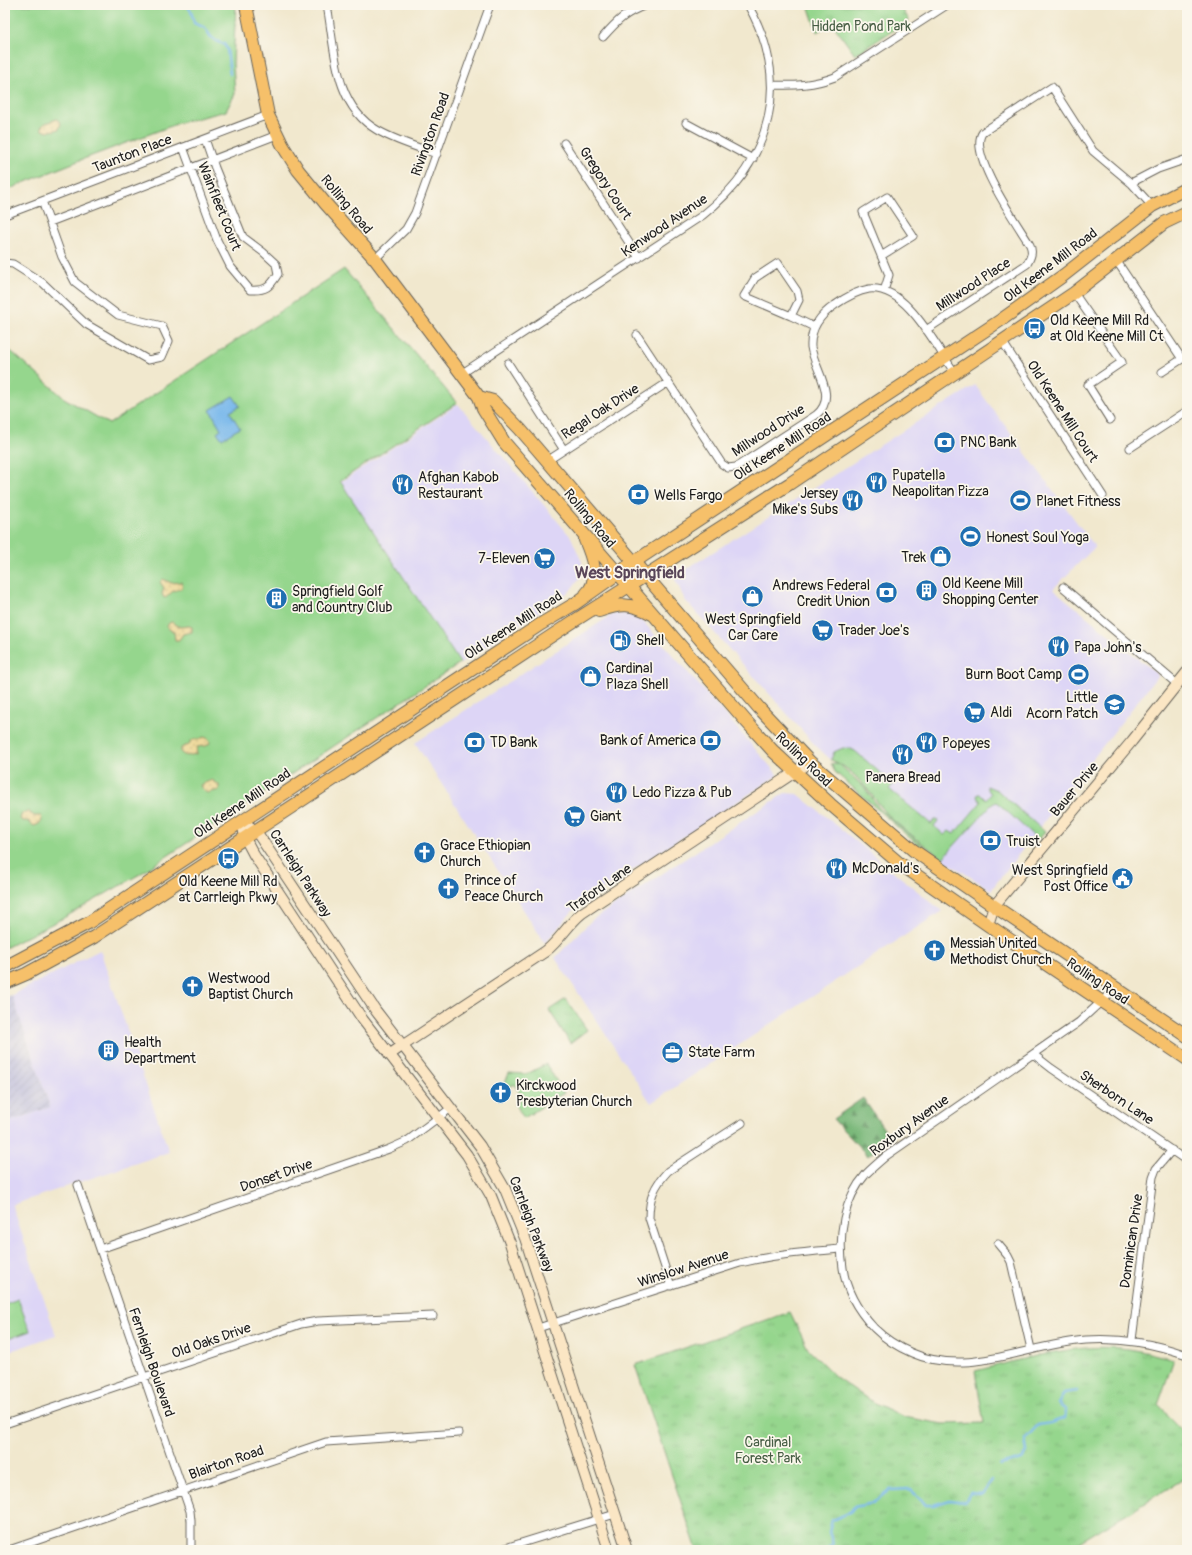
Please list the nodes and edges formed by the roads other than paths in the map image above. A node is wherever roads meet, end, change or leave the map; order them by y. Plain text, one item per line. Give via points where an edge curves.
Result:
1 (246, 5) edge
2 (328, 5) edge
3 (490, 5) edge
4 (646, 5) edge
5 (748, 5) edge
6 (946, 5) edge
7 (603, 37) dead end
8 (772, 85) junction
9 (268, 115) junction
10 (686, 123) dead end
11 (277, 136) junction
12 (205, 138) junction
13 (564, 143) dead end
14 (183, 148) junction
15 (437, 154) junction
16 (753, 159) junction
17 (1187, 159) edge
18 (212, 160) junction
19 (191, 169) junction
20 (1131, 183) junction
21 (1187, 188) edge
22 (42, 201) junction
23 (1152, 206) junction
24 (1187, 212) edge
25 (5, 215) edge
26 (50, 222) junction
27 (881, 256) junction
28 (639, 258) junction
29 (375, 259) junction
30 (1116, 260) junction
31 (5, 263) edge
32 (884, 291) junction
33 (1074, 293) junction
34 (791, 316) junction
35 (814, 327) junction
36 (926, 330) junction
37 (637, 335) dead end
38 (1002, 341) junction
39 (1184, 357) edge
40 (944, 358) junction
41 (508, 363) dead end
42 (1162, 372) dead end
43 (955, 373) junction
44 (461, 374) junction
45 (667, 383) junction
46 (479, 397) junction
47 (1187, 411) edge
48 (1110, 420) dead end
49 (1130, 448) dead end
50 (564, 450) junction
51 (547, 461) junction
52 (1103, 496) dead end
53 (581, 530) junction
54 (634, 562) junction
55 (618, 574) junction
56 (645, 575) junction
57 (630, 586) junction
58 (1063, 587) dead end
59 (576, 603) junction
60 (656, 616) junction
61 (579, 618) junction
62 (1187, 672) edge
63 (1177, 684) junction
64 (810, 762) junction
65 (796, 773) junction
66 (242, 822) junction
67 (256, 831) junction
68 (245, 838) junction
69 (994, 906) junction
70 (988, 925) junction
71 (5, 967) edge
72 (5, 983) edge
73 (1116, 988) junction
74 (1101, 1001) junction
75 (1187, 1036) edge
76 (402, 1046) junction
77 (1033, 1054) junction
78 (389, 1055) junction
79 (1187, 1059) edge
80 (451, 1108) junction
81 (438, 1118) junction
82 (742, 1122) dead end
83 (1172, 1150) junction
84 (1187, 1161) edge
85 (78, 1185) dead end
86 (998, 1244) dead end
87 (100, 1249) junction
88 (840, 1249) junction
89 (671, 1286) junction
90 (433, 1316) dead end
91 (553, 1323) junction
92 (538, 1328) junction
93 (1132, 1340) junction
94 (1031, 1349) junction
95 (1187, 1355) edge
96 (144, 1377) junction
97 (5, 1424) edge
98 (460, 1433) dead end
99 (182, 1490) junction
100 (615, 1514) junction
101 (599, 1519) junction
102 (9, 1550) edge
103 (191, 1550) edge
104 (499, 1550) edge
105 (609, 1550) edge
106 (627, 1550) edge

1 - 9 main road, Rolling Road
2 - 15 street via 340,79 354,110 378,131
3 - 15 street, Rivington Road
4 - 7 street via 624,15
5 - 8 street, Kenwood Avenue via 763,35
6 - 8 street via 835,77 810,85
8 - 16 street, Kenwood Avenue via 766,125
9 - 11 main road, Rolling Road
9 - 12 street, Taunton Place
10 - 16 street
11 - 18 street
11 - 29 main road, Rolling Road via 298,170
12 - 14 street, Taunton Place
12 - 18 street, Wainfleet Court
13 - 28 street, Gregory Court
14 - 19 street, Wainfleet Court
14 - 22 street, Taunton Place
15 - 29 street, Rivington Road via 411,221 400,236
16 - 28 street, Kenwood Avenue via 740,180 718,204
17 - 20 street via 1158,169
18 - 19 street
18 - 19 street, Wainfleet Court via 243,237 276,264 278,274 271,286 250,290 230,266 217,240
19 - 26 street
20 - 23 street
20 - 36 street, Millwood Place via 1093,151 1052,87 983,132 979,139 980,147 991,180 998,196 1030,245 1031,257 1027,264
21 - 23 main road, Old Keene Mill Road
22 - 25 street, Taunton Place
22 - 26 street
23 - 40 main road, Old Keene Mill Road via 1064,275
24 - 30 main road via 1164,223
26 - 31 street via 62,257 75,282 118,315 162,326 169,341 162,357 148,360 86,324 43,282 13,264
27 - 27 street via 864,212 887,197 913,236
27 - 32 street via 889,275
28 - 44 street, Kenwood Avenue
29 - 44 main road, Rolling Road
30 - 33 main road
30 - 39 street
32 - 35 street via 868,289 854,293 824,314
32 - 36 street via 905,304
33 - 38 main road
33 - 48 street via 1122,362 1088,385
34 - 34 street via 744,296 755,278 778,263 797,291 799,300
34 - 35 street
35 - 45 street, Millwood Drive via 811,347 826,393 823,407 816,415 736,467 728,468 722,464
36 - 40 street
37 - 45 street, Millwood Drive
38 - 43 main road
38 - 52 street, Old Keene Mill Court
39 - 42 street
40 - 43 street
40 - 54 main road, Old Keene Mill Road
41 - 50 street
43 - 56 main road via 789,484
44 - 46 main road, Rolling Road
45 - 50 street, Regal Oak Drive
46 - 51 main road, Rolling Road via 492,401
46 - 53 main road, Rolling Road via 504,442
47 - 49 street
50 - 51 street, Regal Oak Drive
51 - 54 main road, Rolling Road
53 - 55 main road, Rolling Road
53 - 59 main road via 592,560 593,582
54 - 55 main road, Old Keene Mill Road
54 - 56 main road, Rolling Road
55 - 57 main road, Rolling Road
55 - 59 main road, Old Keene Mill Road
56 - 57 main road
56 - 64 main road, Rolling Road via 759,708
57 - 60 main road, Rolling Road
57 - 61 main road
58 - 63 street
59 - 66 main road, Old Keene Mill Road
60 - 61 main road via 639,607 626,604 611,606
60 - 65 main road, Rolling Road via 745,720
61 - 67 main road
62 - 63 street, Bauer Drive
63 - 69 street, Bauer Drive
64 - 65 street, Traford Lane
64 - 69 main road, Rolling Road via 913,850
65 - 70 main road, Rolling Road via 899,863
65 - 76 street, Traford Lane via 582,913 546,951
66 - 67 street, Carrleigh Parkway
66 - 68 street, Carrleigh Parkway
66 - 71 main road, Old Keene Mill Road via 88,922
67 - 68 main road
67 - 76 street, Carrleigh Parkway via 355,981
68 - 72 main road via 94,937
68 - 78 street, Carrleigh Parkway via 342,990
69 - 70 street, Bauer Drive
69 - 73 main road, Rolling Road
70 - 74 main road, Rolling Road
73 - 74 street, Roxbury Avenue
73 - 75 main road, Rolling Road
74 - 77 street, Roxbury Avenue via 1079,1022
74 - 79 main road, Rolling Road
76 - 78 street, Traford Lane
76 - 80 street, Carrleigh Parkway
77 - 83 street, Sherborn Lane
77 - 88 street, Roxbury Avenue via 886,1156 866,1174 854,1192 845,1213
78 - 81 street, Carrleigh Parkway
80 - 81 street, Donset Drive
80 - 91 street, Carrleigh Parkway via 480,1146 505,1189 525,1238
81 - 87 street, Donset Drive via 407,1141 389,1150
81 - 92 street, Carrleigh Parkway via 467,1155 491,1196 510,1243
82 - 89 street via 668,1171 653,1190 649,1218
83 - 84 street, Sherborn Lane
83 - 93 street, Dominican Drive via 1156,1169 1153,1177
85 - 87 street, Fernleigh Boulevard
86 - 94 street via 1011,1262
87 - 96 street, Fernleigh Boulevard
88 - 89 street, Winslow Avenue via 768,1256
88 - 94 street, Roxbury Avenue via 846,1282 858,1308 878,1332 903,1350 931,1360 959,1363
89 - 91 street, Winslow Avenue
90 - 96 street, Old Oaks Drive via 301,1324
91 - 92 street, Winslow Avenue
91 - 100 street, Carrleigh Parkway
92 - 101 street, Carrleigh Parkway
93 - 94 street, Roxbury Avenue via 1085,1340
93 - 95 street, Roxbury Avenue
96 - 97 street, Old Oaks Drive
96 - 99 street, Fernleigh Boulevard
98 - 99 street, Blairton Road via 326,1442
99 - 102 street, Blairton Road
99 - 103 street, Fernleigh Boulevard via 191,1521
100 - 101 street
100 - 106 street, Carrleigh Parkway
101 - 104 street
101 - 105 street, Carrleigh Parkway

